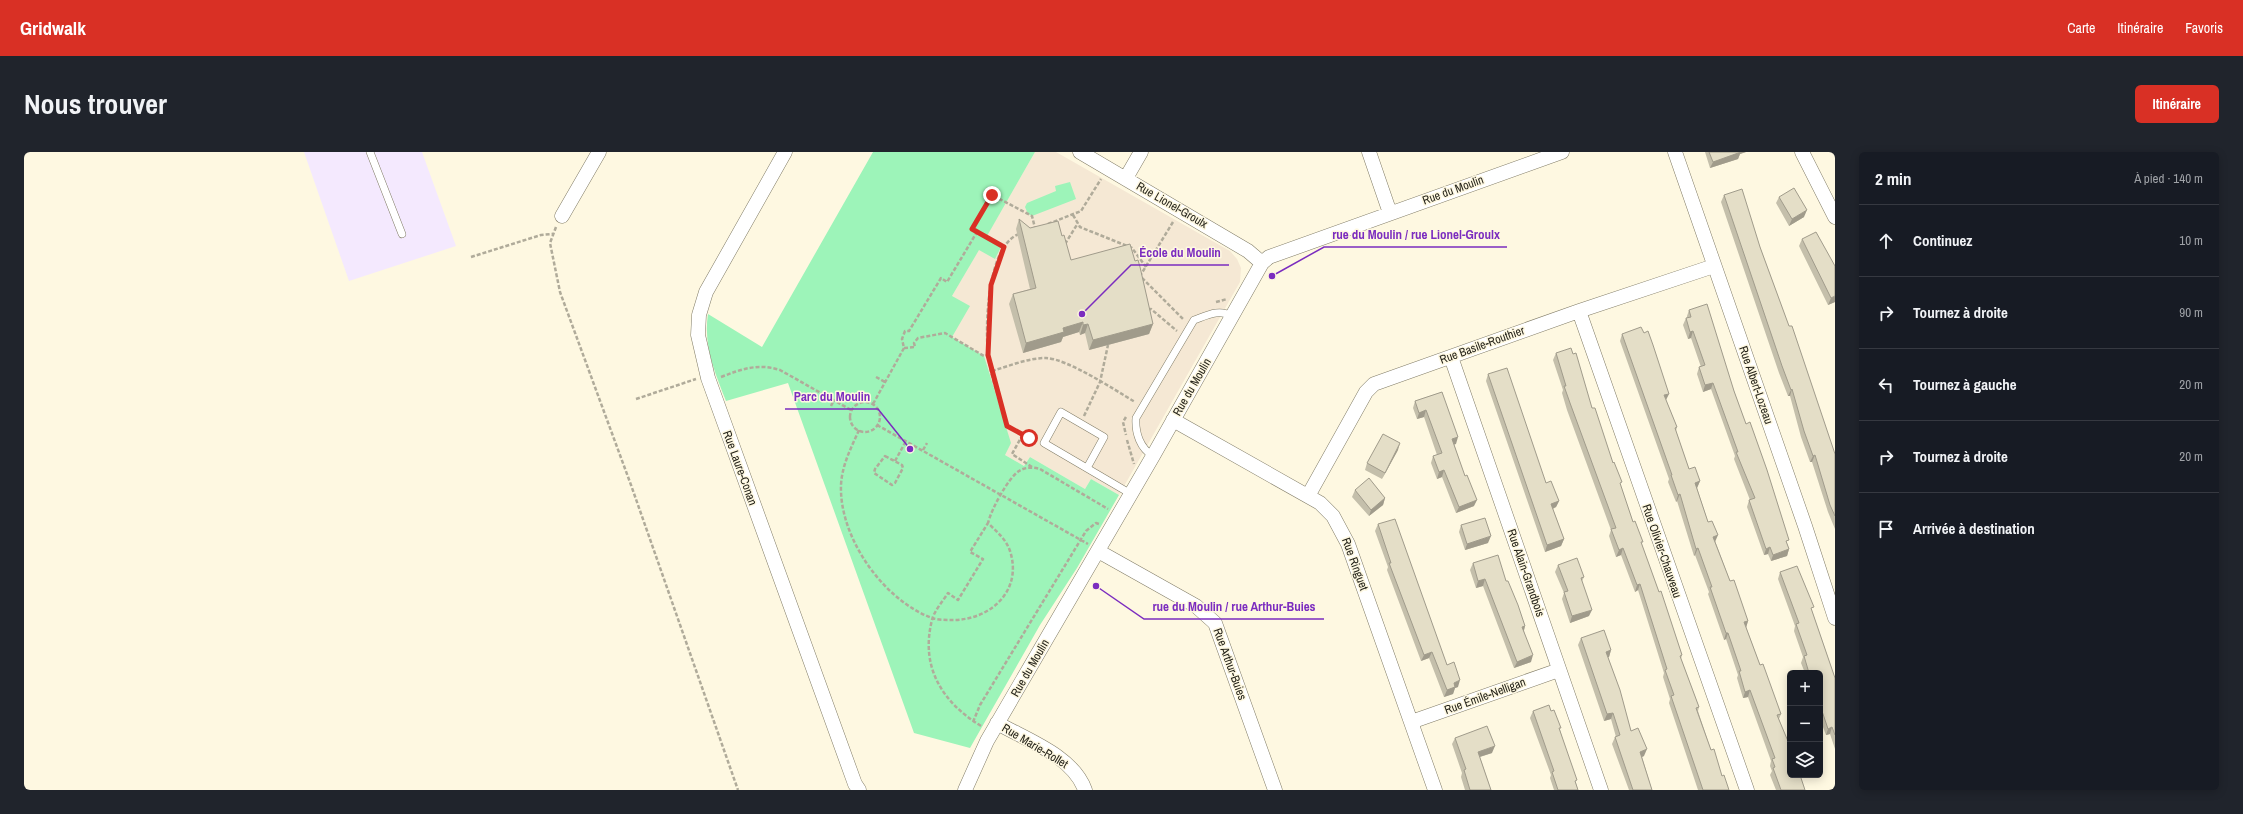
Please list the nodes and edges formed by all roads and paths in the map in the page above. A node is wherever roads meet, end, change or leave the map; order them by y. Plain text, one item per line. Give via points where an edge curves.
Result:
1 (370, 152) edge
2 (599, 152) edge
3 (785, 152) edge
4 (1080, 152) edge
5 (1141, 152) edge
6 (1369, 152) edge
7 (1562, 152) edge
8 (1675, 152) edge
9 (1802, 152) edge
10 (1102, 177) dead end
11 (1126, 178) junction
12 (1390, 213) junction
13 (1073, 215) junction
14 (562, 216) joint
15 (1835, 217) edge
16 (1176, 218) dead end
17 (1078, 223) junction
18 (1035, 228) junction
19 (1029, 231) edge
20 (977, 232) junction
21 (1023, 233) edge
22 (402, 234) dead end
23 (553, 234) junction
24 (1004, 247) junction
25 (1062, 250) edge
26 (471, 257) dead end
27 (1262, 262) junction
28 (1714, 266) junction
29 (1146, 267) junction
30 (1140, 276) junction
31 (1136, 277) edge
32 (1146, 311) edge
33 (1579, 311) junction
34 (1232, 316) junction
35 (1183, 319) dead end
36 (1176, 330) dead end
37 (1108, 345) edge
38 (904, 348) junction
39 (988, 355) junction
40 (1450, 356) junction
41 (992, 371) junction
42 (876, 377) dead end
43 (700, 378) dead end
44 (718, 378) dead end
45 (885, 382) junction
46 (1100, 382) junction
47 (636, 399) dead end
48 (834, 400) junction
49 (1135, 402) dead end
50 (873, 404) junction
51 (830, 406) dead end
52 (1089, 407) dead end
53 (851, 410) junction
54 (1173, 420) junction
55 (877, 424) junction
56 (859, 430) junction
57 (1022, 434) junction
58 (1029, 438) dead end
59 (906, 441) junction
60 (927, 443) dead end
61 (922, 450) junction
62 (1153, 456) junction
63 (895, 461) junction
64 (1033, 467) junction
65 (1087, 468) junction
66 (1001, 494) junction
67 (1131, 494) junction
68 (1308, 496) junction
69 (1111, 511) dead end
70 (988, 523) junction
71 (1104, 524) dead end
72 (1081, 540) junction
73 (1094, 548) junction
74 (1835, 618) edge
75 (932, 619) junction
76 (1559, 670) junction
77 (973, 722) junction
78 (1411, 722) junction
79 (997, 723) junction
80 (984, 728) dead end
81 (738, 790) edge
82 (859, 790) edge
83 (965, 790) edge
84 (1085, 790) edge
85 (1275, 790) edge
86 (1435, 790) edge
87 (1601, 790) edge
88 (1747, 790) edge

1 - 22 lane
2 - 14 street
3 - 82 street, Rue Laure-Conan via 706,292 699,315 699,344 708,378
4 - 11 street, Rue Lionel-Groulx
5 - 11 street
6 - 12 street
7 - 12 street, Rue du Moulin
8 - 28 street, Rue Albert-Lozeau
9 - 15 street
10 - 13 path via 1084,208
11 - 27 street, Rue Lionel-Groulx via 1248,251
12 - 27 street, Rue du Moulin via 1269,257
13 - 17 path
13 - 18 path
14 - 23 path
16 - 29 path
17 - 25 path
17 - 29 path via 1080,227 1132,248
18 - 19 path
18 - 20 path via 1032,216 992,195 972,229
20 - 24 path
20 - 38 path via 947,282 941,278 909,331 905,331
21 - 24 path via 1013,237
23 - 26 path via 541,235
23 - 81 path via 550,243 560,292 634,493
24 - 39 path via 991,285
27 - 34 street, Rue du Moulin
28 - 33 street, Rue Basile-Routhier
28 - 74 street, Rue Albert-Lozeau
29 - 30 path
30 - 31 path
30 - 35 path
32 - 36 path via 1151,309
33 - 40 street, Rue Basile-Routhier
33 - 88 street, Rue Olivier-Chauveau
34 - 54 street, Rue du Moulin
34 - 62 lane via 1218,312 1194,320 1136,418 1140,442 1145,451
37 - 46 path
38 - 39 path via 915,347 914,343 918,338 945,333 984,356
38 - 45 path
39 - 41 path
40 - 68 street, Rue Basile-Routhier via 1382,380 1369,389
40 - 76 street, Rue Alain-Grandbois
41 - 46 path via 1048,358
41 - 57 path via 1007,426
42 - 45 path
43 - 47 path
44 - 48 path via 750,366 769,366
45 - 50 path
46 - 49 path
46 - 52 path
48 - 51 path
48 - 53 path
50 - 53 path via 860,402
50 - 55 path via 880,414
53 - 56 path via 850,422
54 - 62 street, Rue du Moulin
54 - 68 street, Rue Ringuet
55 - 56 path via 870,430
55 - 59 path
56 - 75 path via 845,464 841,484 851,533 868,566 886,588 898,599
57 - 58 path
57 - 64 path via 1012,454
59 - 61 path
59 - 63 path
60 - 61 path
61 - 66 path
62 - 67 street, Rue du Moulin
63 - 63 path via 903,468 895,483 892,485 876,476 875,469 882,458 885,456
64 - 66 path via 1017,472
64 - 69 path via 1047,472
65 - 65 lane via 1044,443 1062,412 1104,437
65 - 67 lane
66 - 70 path
66 - 72 path
67 - 73 street, Rue du Moulin
68 - 78 street, Rue Ringuet via 1328,510 1343,533
70 - 75 path via 970,552 983,559 958,600 948,593
70 - 75 path via 1002,536 1010,552 1012,579 1006,594 986,613 973,618
71 - 72 path via 1096,523 1086,531
72 - 73 path
72 - 77 path via 980,705
73 - 79 street, Rue du Moulin
73 - 85 street, Rue Arthur-Buies via 1196,606 1215,623
75 - 77 path via 929,654 933,672 947,700
76 - 78 street, Rue Émile-Nelligan
76 - 87 street, Rue Alain-Grandbois
77 - 80 path
78 - 86 street, Rue Ringuet
79 - 83 street, Rue du Moulin via 979,755
79 - 84 street, Rue Marie-Rollet via 1069,765 1079,776

